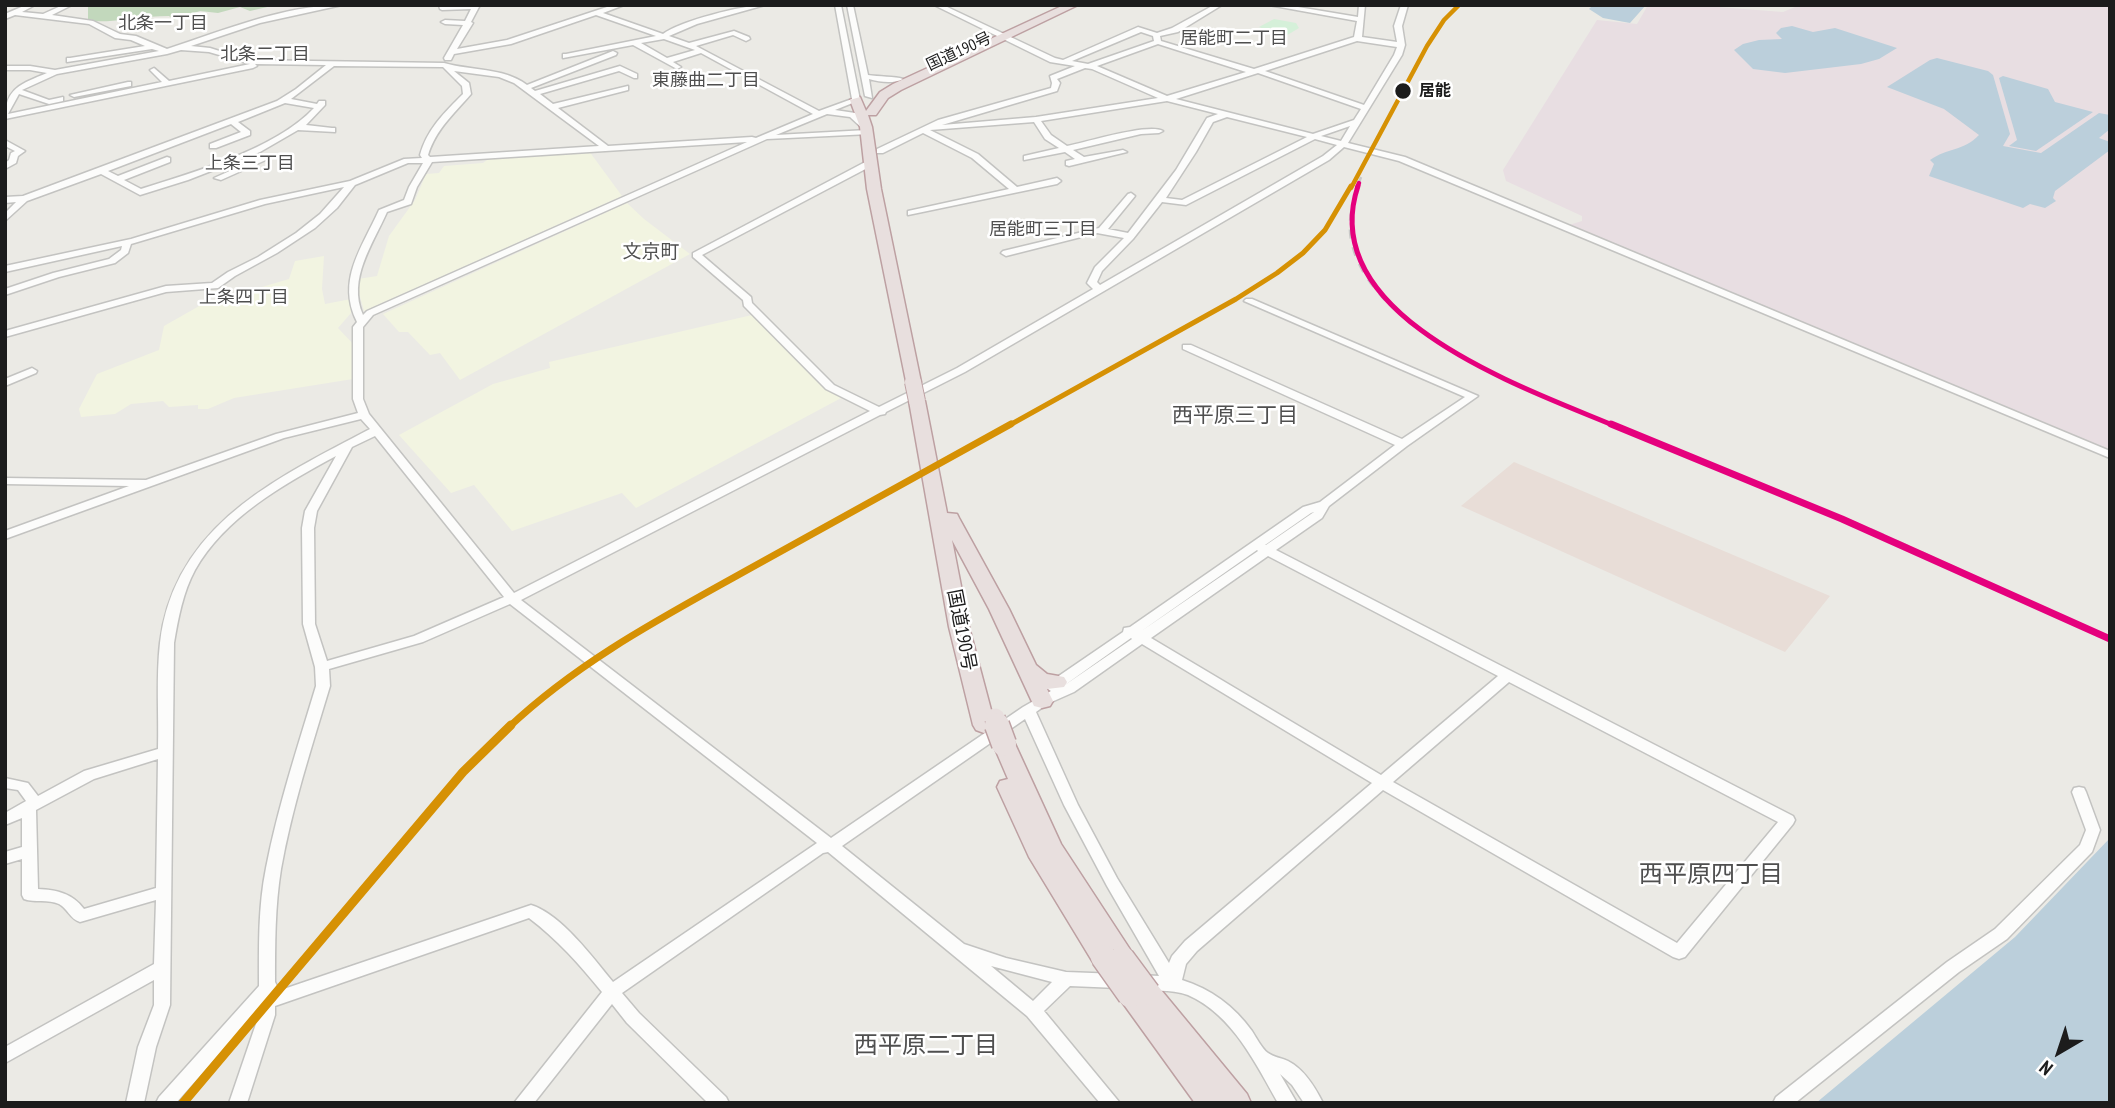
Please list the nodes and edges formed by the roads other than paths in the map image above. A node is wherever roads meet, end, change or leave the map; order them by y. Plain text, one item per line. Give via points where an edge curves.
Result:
1 (32, 5) edge
2 (69, 5) edge
3 (339, 5) edge
4 (442, 5) edge
5 (621, 5) edge
6 (762, 5) edge
7 (838, 5) edge
8 (850, 5) edge
9 (937, 5) edge
10 (1062, 5) edge
11 (1073, 5) edge
12 (1219, 5) edge
13 (1272, 5) edge
14 (1362, 5) edge
15 (1405, 5) edge
16 (476, 6) edge
17 (15, 13) junction
18 (599, 14) junction
19 (44, 16) junction
20 (5, 17) edge
21 (1361, 20) junction
22 (445, 22) dead end
23 (469, 23) junction
24 (1001, 35) junction
25 (663, 37) junction
26 (746, 39) dead end
27 (1157, 39) junction
28 (1357, 39) junction
29 (635, 43) junction
30 (625, 45) junction
31 (690, 45) junction
32 (1401, 45) junction
33 (150, 47) junction
34 (183, 48) junction
35 (702, 50) junction
36 (167, 52) junction
37 (451, 52) junction
38 (566, 56) dead end
39 (69, 60) dead end
40 (667, 61) junction
41 (952, 61) junction
42 (1064, 62) junction
43 (264, 63) junction
44 (331, 65) junction
45 (444, 65) junction
46 (582, 66) junction
47 (1087, 66) junction
48 (5, 68) edge
49 (677, 68) dead end
50 (55, 72) junction
51 (1257, 72) junction
52 (601, 73) junction
53 (634, 76) dead end
54 (864, 76) junction
55 (899, 79) junction
56 (525, 88) junction
57 (625, 88) dead end
58 (17, 91) junction
59 (533, 94) junction
60 (865, 96) junction
61 (1167, 99) junction
62 (69, 100) junction
63 (285, 101) junction
64 (552, 107) junction
65 (1366, 108) junction
66 (872, 112) junction
67 (821, 113) junction
68 (1227, 114) junction
69 (5, 115) edge
70 (1036, 119) junction
71 (231, 120) junction
72 (1358, 121) junction
73 (298, 127) junction
74 (928, 129) junction
75 (332, 130) dead end
76 (866, 130) junction
77 (1159, 131) dead end
78 (1315, 136) junction
79 (762, 138) junction
80 (5, 142) edge
81 (1344, 143) junction
82 (1084, 145) junction
83 (214, 146) dead end
84 (606, 148) junction
85 (1066, 149) junction
86 (1123, 152) dead end
87 (250, 153) junction
88 (876, 156) junction
89 (1101, 157) junction
90 (1027, 158) dead end
91 (268, 159) joint
92 (425, 159) junction
93 (167, 160) dead end
94 (1083, 160) junction
95 (8, 163) edge
96 (1069, 163) dead end
97 (103, 171) junction
98 (218, 178) dead end
99 (118, 179) junction
100 (1057, 181) dead end
101 (352, 183) junction
102 (1014, 189) junction
103 (1131, 196) dead end
104 (24, 199) junction
105 (1158, 199) junction
106 (5, 200) edge
107 (911, 213) dead end
108 (7, 217) edge
109 (1102, 230) junction
110 (1130, 236) junction
111 (127, 243) junction
112 (1006, 253) dead end
113 (5, 269) edge
114 (1098, 289) junction
115 (5, 292) edge
116 (1249, 301) dead end
117 (361, 321) junction
118 (5, 334) edge
119 (1187, 347) dead end
120 (32, 371) dead end
121 (918, 379) joint
122 (5, 383) edge
123 (921, 399) joint
124 (881, 412) junction
125 (364, 415) junction
126 (377, 430) junction
127 (1402, 444) junction
128 (348, 445) junction
129 (2110, 455) edge
130 (934, 466) junction
131 (5, 481) edge
132 (150, 483) junction
133 (950, 518) junction
134 (5, 535) edge
135 (1261, 548) junction
136 (513, 599) junction
137 (1135, 635) junction
138 (322, 667) junction
139 (1027, 669) junction
140 (1507, 676) junction
141 (1056, 682) junction
142 (1035, 706) junction
143 (989, 722) junction
144 (166, 752) junction
145 (5, 783) edge
146 (1383, 783) junction
147 (2080, 792) dead end
148 (29, 809) junction
149 (5, 820) edge
150 (831, 846) junction
151 (29, 851) junction
152 (5, 858) edge
153 (164, 892) junction
154 (956, 946) junction
155 (163, 967) junction
156 (1066, 979) junction
157 (1173, 984) junction
158 (612, 991) junction
159 (269, 993) junction
160 (1139, 994) junction
161 (1033, 1011) junction
162 (1157, 1034) junction
163 (5, 1056) edge
164 (1262, 1059) junction
165 (135, 1103) edge
166 (165, 1103) edge
167 (238, 1103) edge
168 (523, 1103) edge
169 (720, 1103) edge
170 (1111, 1103) edge
171 (1198, 1103) edge
172 (1211, 1103) edge
173 (1237, 1103) edge
174 (1288, 1103) edge
175 (1314, 1103) edge
176 (1782, 1103) edge

1 - 17 street
2 - 19 street
3 - 34 street via 258,21
4 - 16 street
5 - 18 street
6 - 25 street via 671,30
7 - 60 street
8 - 54 street
9 - 24 street
10 - 24 highway, 国道190号
11 - 24 highway, 国道190号
12 - 27 street
13 - 21 street
14 - 21 street
15 - 32 street via 1398,26
16 - 23 street
17 - 19 street
17 - 20 street
18 - 25 street
18 - 37 street via 508,42
19 - 33 street via 91,22
21 - 28 street
22 - 23 street
23 - 37 street
24 - 41 highway, 国道190号
24 - 42 street
24 - 55 highway, 国道190号
25 - 29 street
25 - 31 street
26 - 31 street via 734,33
27 - 42 street via 1140,29
27 - 47 street
27 - 51 street
28 - 32 street
28 - 51 street
29 - 30 street
29 - 40 street
30 - 38 street
30 - 46 street
31 - 35 street
32 - 65 street
33 - 36 street
33 - 39 street
34 - 36 street
34 - 43 street
35 - 40 street
35 - 67 street
36 - 50 street
37 - 45 street
40 - 49 street
41 - 60 highway, 国道190号
41 - 66 highway, 国道190号 via 889,91
42 - 47 street
43 - 44 street
43 - 62 street via 160,77
44 - 45 street
44 - 63 street
45 - 56 street via 457,71 503,75
45 - 92 street via 466,85 467,94 434,129
46 - 52 street
46 - 56 street
47 - 61 street
47 - 74 street via 1053,78 1054,89
48 - 50 street
50 - 58 street
51 - 61 street
51 - 65 street
52 - 53 street via 620,68
52 - 59 street
54 - 55 street
54 - 60 street
55 - 60 highway, 国道190号
56 - 59 street
57 - 64 street
58 - 62 street via 49,102
58 - 69 street
59 - 64 street
60 - 66 highway, 国道190号
60 - 67 street
60 - 76 highway, 国道190号
61 - 68 street
61 - 70 street
62 - 69 street
63 - 71 street
63 - 73 street via 320,104
64 - 84 street
65 - 72 street
66 - 88 highway, 国道190号
67 - 76 street via 852,115
67 - 79 street
68 - 78 street
68 - 105 street via 1210,120 1184,166
70 - 74 street
70 - 85 street via 1048,137
71 - 83 street via 247,133
71 - 97 street
72 - 78 street
72 - 81 street
73 - 75 street
73 - 87 street
74 - 88 street
74 - 102 street via 975,156
76 - 79 street
76 - 88 highway, 国道190号
77 - 82 street
78 - 81 street
78 - 105 street via 1184,203
79 - 84 street
79 - 117 street via 370,313
80 - 95 street via 21,151
81 - 114 street via 1326,158
81 - 129 street via 1439,174
82 - 85 street
82 - 89 street
84 - 92 street
85 - 90 street
85 - 94 street
86 - 89 street
87 - 91 street
87 - 99 street via 139,191
88 - 121 highway, 国道190号 via 874,189
88 - 124 street via 696,255 748,299 747,304 830,387
89 - 94 street
91 - 98 street
92 - 101 street via 398,164
92 - 117 street via 428,161 408,202 383,210 362,249 353,285 355,312
93 - 99 street
94 - 96 street
97 - 99 street
97 - 104 street
100 - 102 street
101 - 111 street via 263,202
101 - 118 street via 321,221 261,259 227,274 215,286 166,289
102 - 107 street
103 - 109 street
104 - 106 street
104 - 108 street
105 - 110 street
109 - 110 street
109 - 112 street
110 - 114 street via 1092,276
111 - 113 street
111 - 115 street via 125,251 112,261
114 - 124 street
116 - 127 street via 1473,396
117 - 125 street via 358,399
119 - 127 street
120 - 122 street
121 - 123 highway, 国道190号, bridge
123 - 130 highway, 国道190号
124 - 136 street
125 - 126 street
125 - 132 street via 281,436
126 - 128 street
126 - 136 street
127 - 135 street via 1324,504 1318,515
128 - 138 street via 311,511 308,528 309,624
128 - 144 street via 272,487 219,532 189,569 167,643
130 - 133 highway, 国道190号
130 - 143 highway, 国道190号 via 967,664
131 - 132 street
132 - 134 street
133 - 139 highway
133 - 143 highway, 国道190号
135 - 137 street
135 - 140 street
136 - 138 street via 432,634
136 - 150 street
137 - 141 street
137 - 142 street via 1069,689
137 - 146 street
138 - 159 street via 316,718 273,870 267,931
139 - 141 highway via 1042,681
139 - 142 highway
140 - 146 street
140 - 146 street via 1788,820 1679,952
141 - 142 street
142 - 150 street
142 - 157 street via 1071,805
143 - 160 highway, 国道190号, bridge via 1037,851
144 - 148 street via 89,775
144 - 153 street
145 - 148 street via 24,786 30,792 33,801
146 - 157 street via 1191,946 1178,961
147 - 176 street via 2094,830 2087,848 2001,934
148 - 149 street
148 - 151 street
150 - 154 street
150 - 158 street via 819,848
151 - 152 street
151 - 153 street via 30,895 61,897 72,903 80,916
153 - 155 street
154 - 156 street
154 - 161 street
155 - 163 street
155 - 165 street via 162,1005
156 - 157 street
156 - 161 street
157 - 164 street via 1211,1000 1228,1013
158 - 159 street via 559,932 531,911
158 - 168 street
158 - 169 street via 633,1018
159 - 166 street
159 - 167 street via 267,1015
160 - 162 highway, 国道190号
160 - 173 highway, 国道190号
161 - 170 street
162 - 171 street
162 - 172 highway, 国道190号
164 - 174 street
164 - 175 street via 1284,1065

